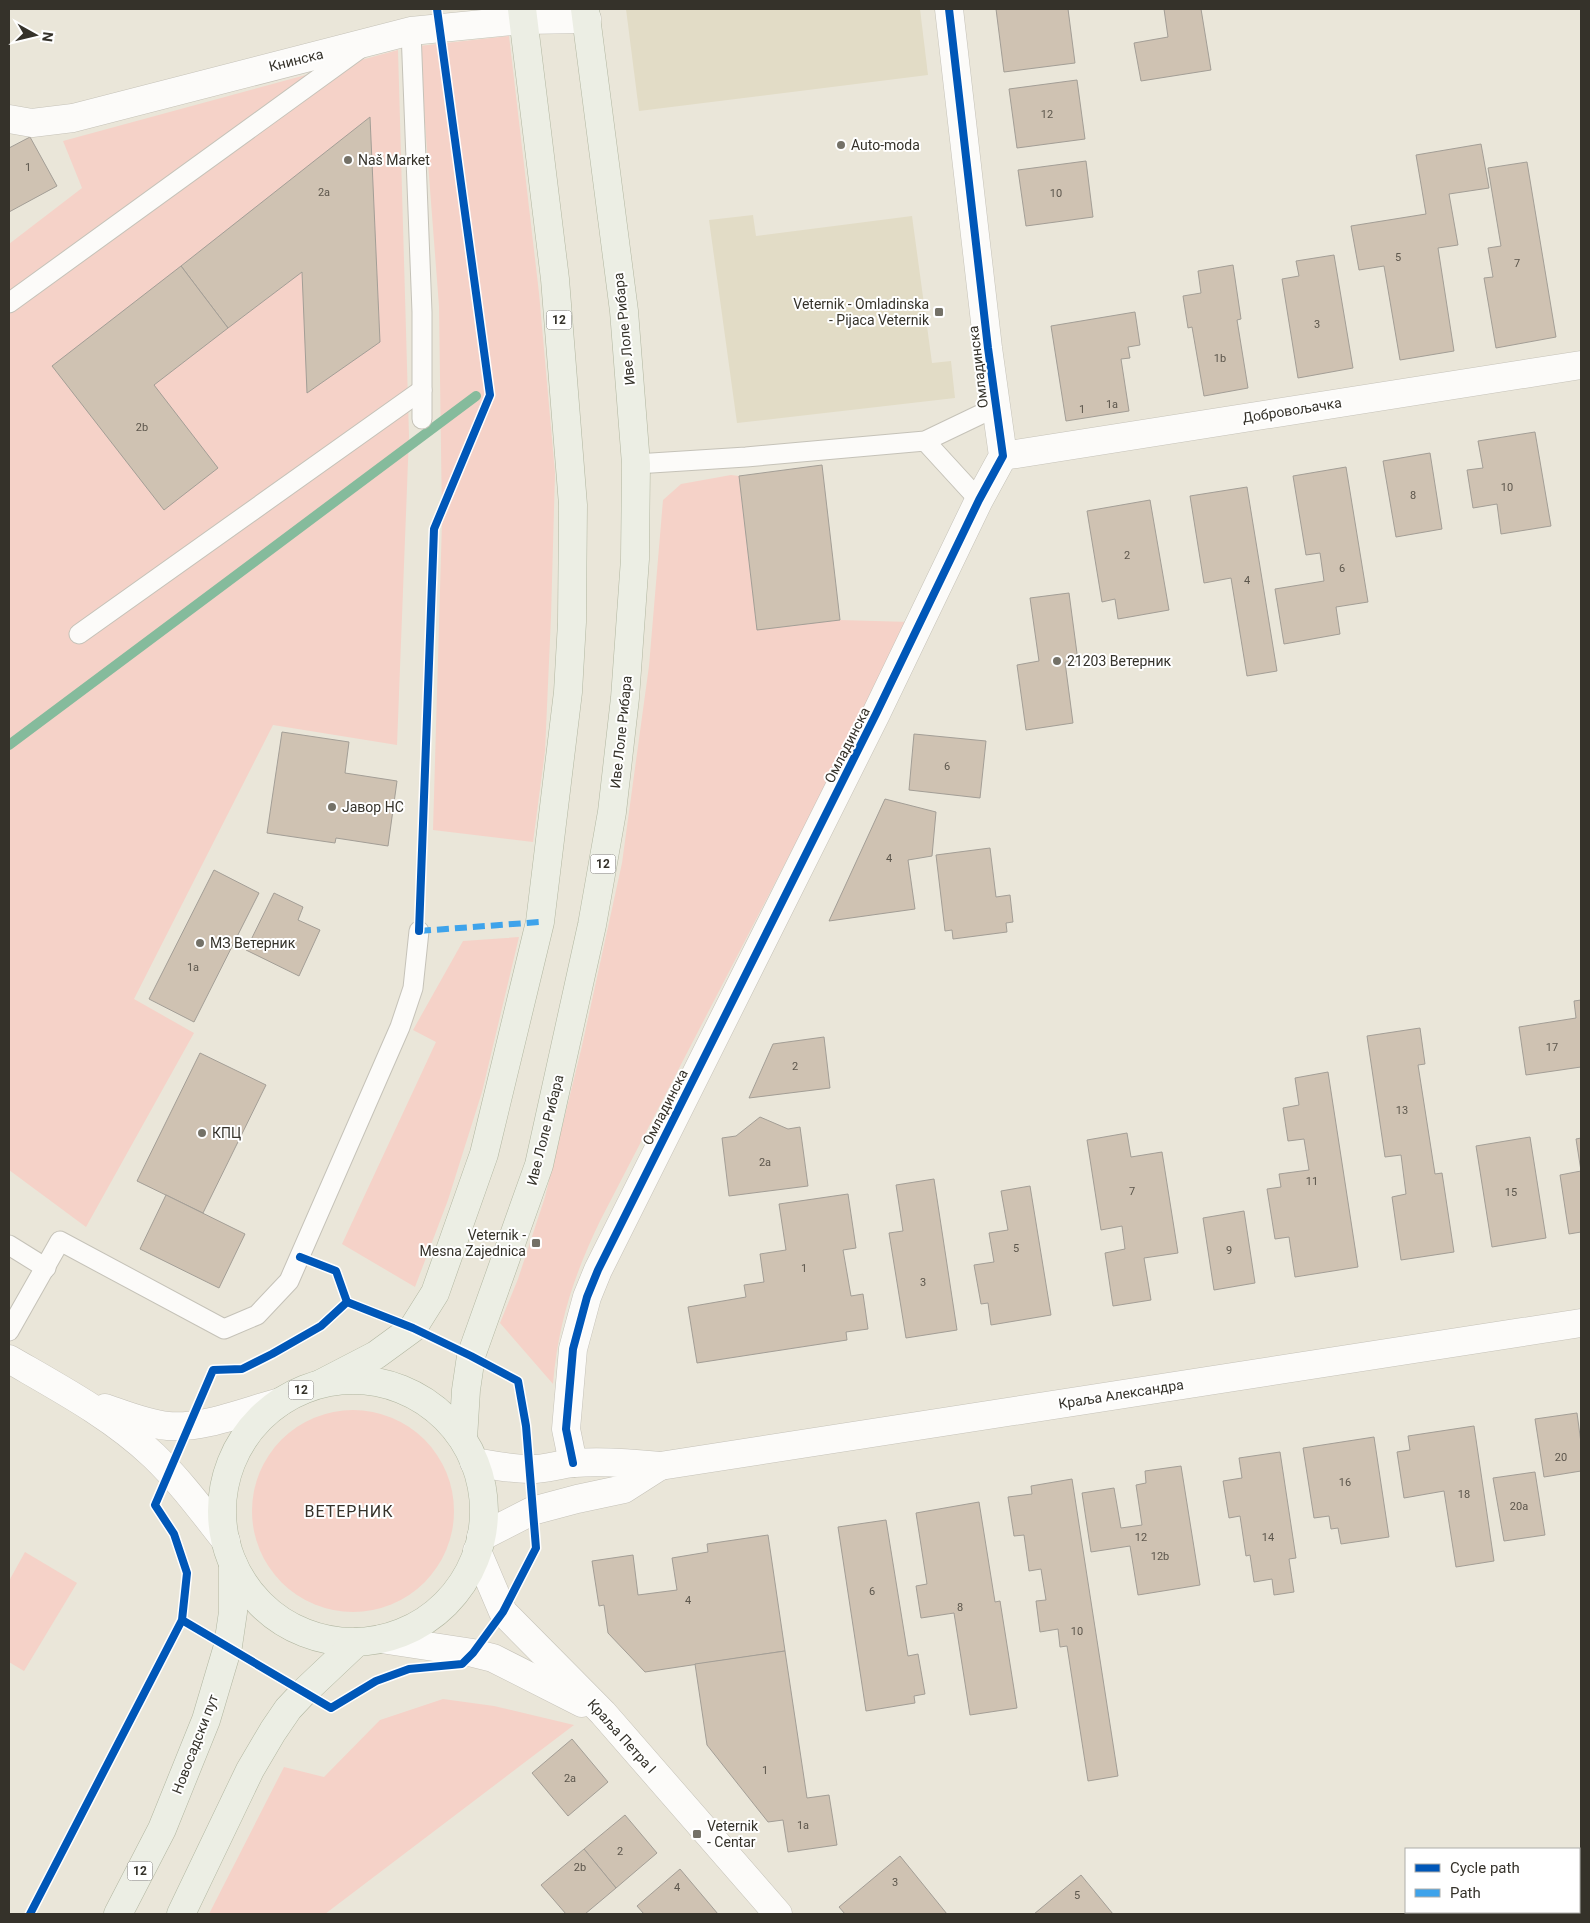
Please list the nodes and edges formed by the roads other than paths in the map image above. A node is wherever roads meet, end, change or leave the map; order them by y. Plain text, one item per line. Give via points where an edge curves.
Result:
1 (949, 9) edge
2 (522, 14) edge
3 (586, 14) edge
4 (411, 31) junction
5 (369, 42) junction
6 (9, 119) edge
7 (9, 303) edge
8 (1581, 364) edge
9 (422, 390) junction
10 (996, 407) junction
11 (422, 419) dead end
12 (925, 441) junction
13 (1003, 456) junction
14 (636, 464) junction
15 (979, 500) junction
16 (79, 634) dead end
17 (420, 931) dead end
18 (9, 1245) edge
19 (46, 1268) junction
20 (1581, 1322) edge
21 (9, 1331) edge
22 (9, 1359) edge
23 (322, 1384) junction
24 (71, 1395) junction
25 (280, 1402) junction
26 (469, 1450) junction
27 (573, 1463) junction
28 (660, 1466) junction
29 (479, 1544) junction
30 (229, 1552) junction
31 (369, 1640) junction
32 (603, 1713) junction
33 (118, 1914) edge
34 (181, 1914) edge
35 (778, 1914) edge

1 - 10 street, Омладинска
2 - 3 street, Книнска
2 - 4 street, Книнска
2 - 23 main road, 12 via 555,279 573,505 568,692 540,922 484,1154 435,1293 413,1328 376,1355
3 - 14 main road, Иве Лоле Рибара / 12 via 624,311
4 - 5 street, Книнска
4 - 9 lane
5 - 6 street, Книнска via 73,118 32,123
5 - 7 lane
8 - 13 street, Добровољачка
9 - 11 lane
9 - 16 lane
10 - 12 lane
10 - 13 street, Омладинска
12 - 14 lane
12 - 15 lane
13 - 15 street, Омладинска
14 - 26 main road, Иве Лоле Рибара / 12 via 635,559 625,698 612,812 592,925 538,1165 471,1356 466,1390
15 - 27 street, Омладинска via 872,723 598,1270 587,1297 574,1349 566,1429
17 - 19 lane via 413,988 400,1027 289,1281 257,1315 224,1329 60,1241
18 - 19 lane
19 - 21 lane
20 - 28 street, Краља Александра
22 - 24 street
23 - 25 main road, 12
23 - 26 main road, 12 via 368,1380 412,1393 449,1421
24 - 25 street via 133,1418 167,1426 189,1425
24 - 30 street via 155,1456 186,1492
25 - 30 main road, 12 via 247,1433 227,1474 222,1519
26 - 27 street via 529,1470
26 - 29 main road, 12 via 483,1499 484,1518
27 - 28 street via 624,1462
28 - 29 street via 624,1489 532,1511
29 - 31 main road, 12 via 468,1572 441,1608 402,1632
29 - 32 street, Краља Петра I via 503,1612
30 - 31 main road, 12 via 243,1582 257,1600 292,1627 334,1641
30 - 33 main road, Новосадски пут / 12 via 233,1612 228,1646 206,1720 162,1829
31 - 32 street via 493,1658
31 - 34 main road, 12 via 293,1704 273,1731 250,1770
32 - 35 street, Краља Петра I

